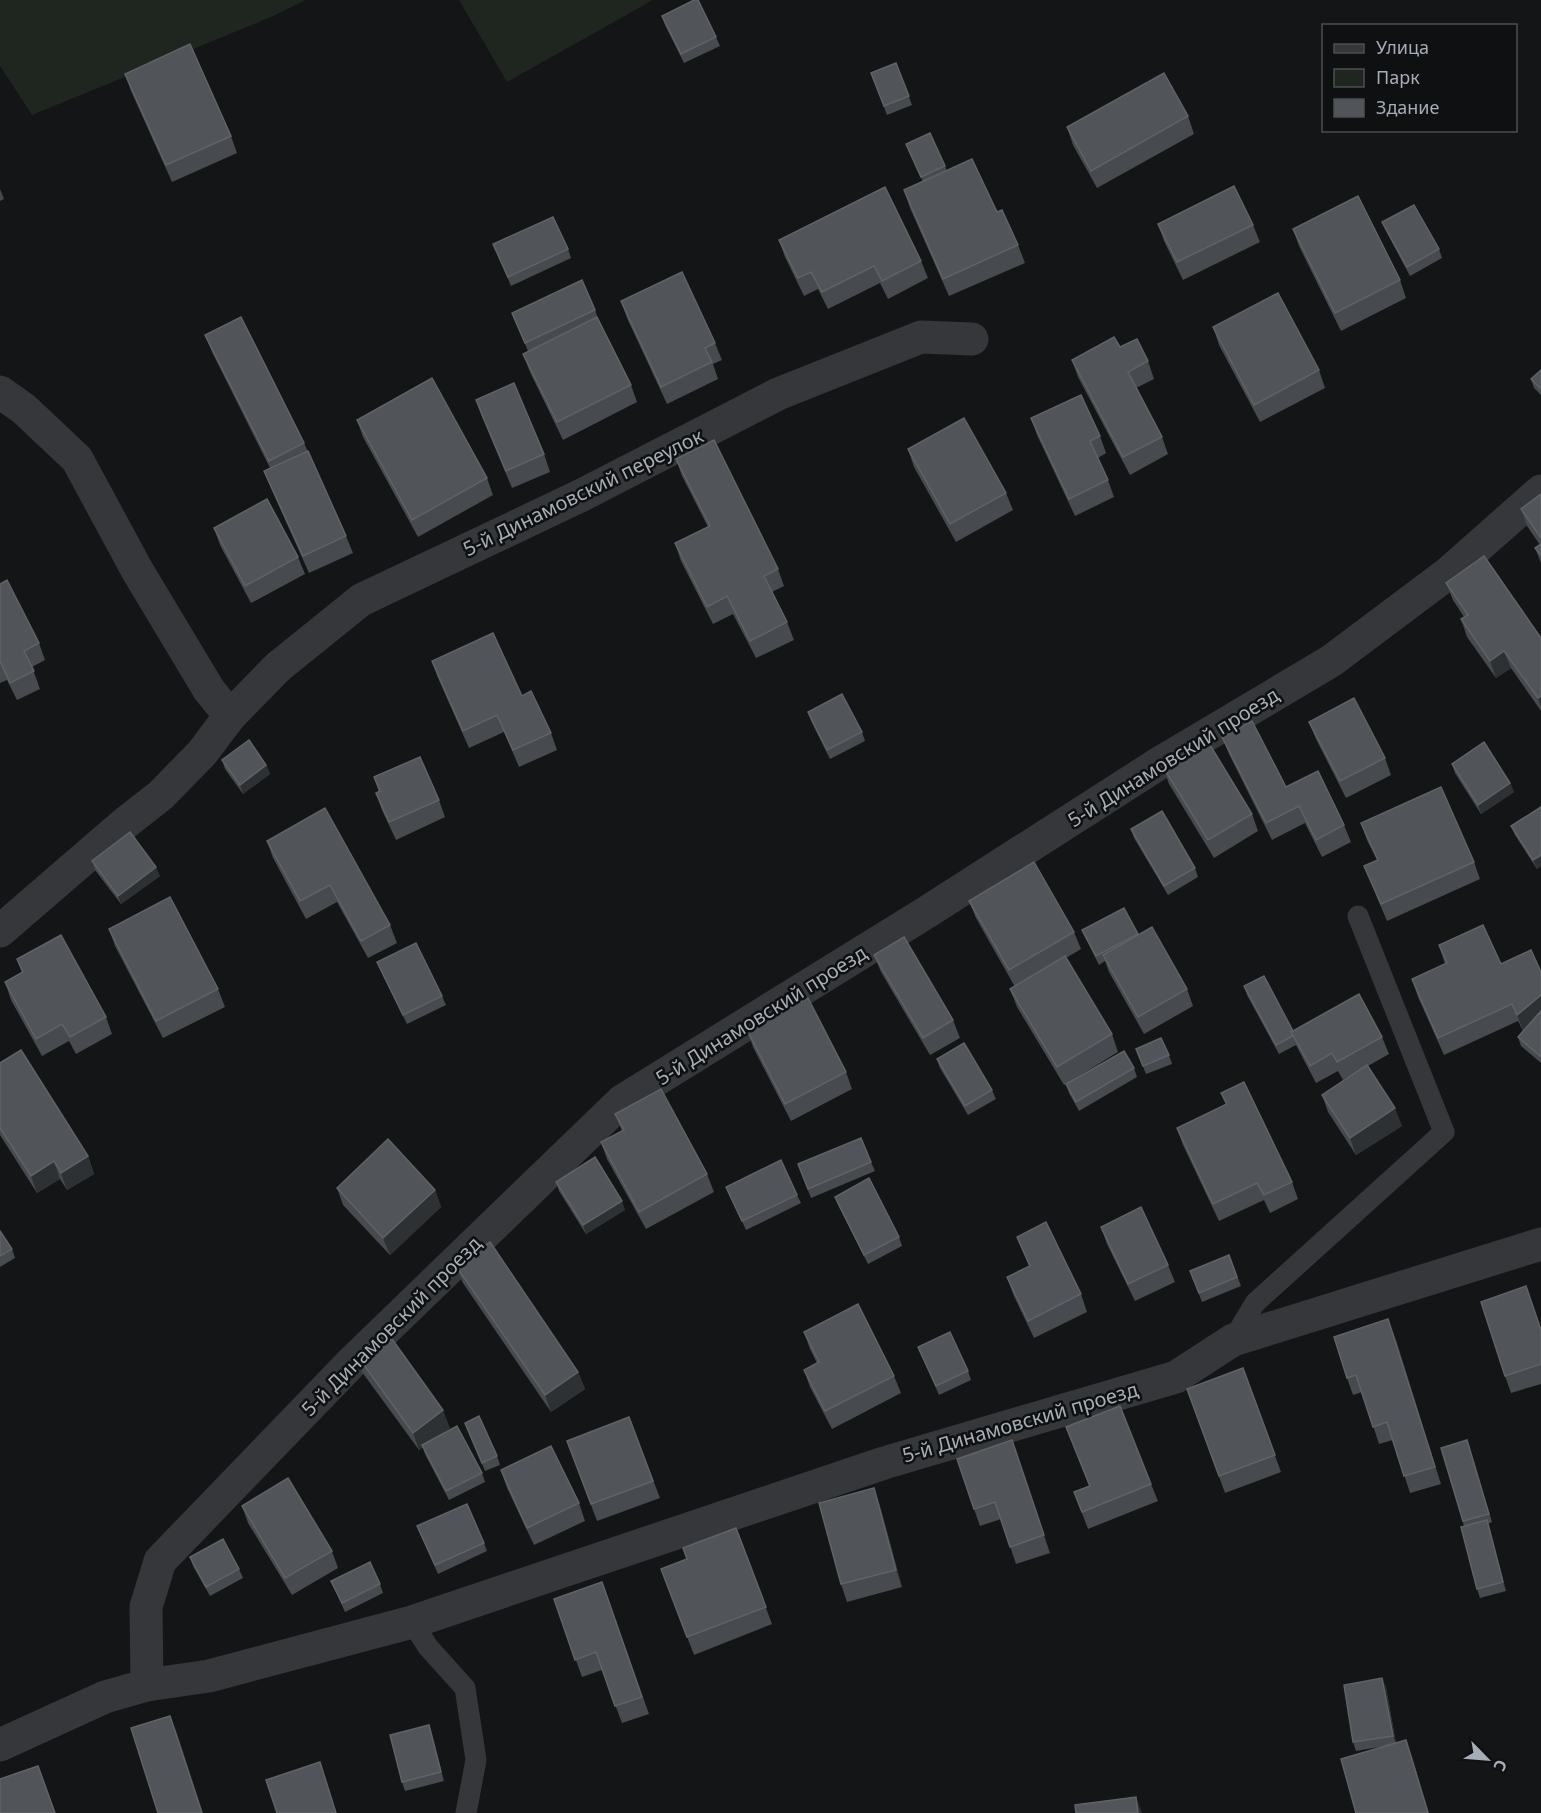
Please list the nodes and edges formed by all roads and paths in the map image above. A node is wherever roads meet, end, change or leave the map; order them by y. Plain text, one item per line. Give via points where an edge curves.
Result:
1 (972, 339) dead end
2 (0, 392) edge
3 (1541, 491) edge
4 (230, 716) junction
5 (1358, 916) dead end
6 (0, 931) edge
7 (1541, 1244) edge
8 (1233, 1340) junction
9 (412, 1622) junction
10 (147, 1684) junction
11 (0, 1745) edge
12 (466, 1813) edge

1 - 4 street, 5-й Динамовский переулок via 921,337 778,394 582,495 361,600 278,667
2 - 4 street via 78,459 137,570 209,690
3 - 10 street, 5-й Динамовский проезд via 1447,574 1331,661 1158,764 622,1101 353,1361 160,1561 146,1607
4 - 6 street, 5-й Динамовский переулок via 202,753 161,795
5 - 8 lane via 1444,1132 1255,1303
7 - 8 street, 5-й Динамовский проезд
8 - 9 street, 5-й Динамовский проезд via 1176,1377 884,1463
9 - 10 street, 5-й Динамовский проезд via 209,1676
9 - 12 lane via 428,1647 465,1688 476,1760
10 - 11 street, 5-й Динамовский проезд via 105,1697

